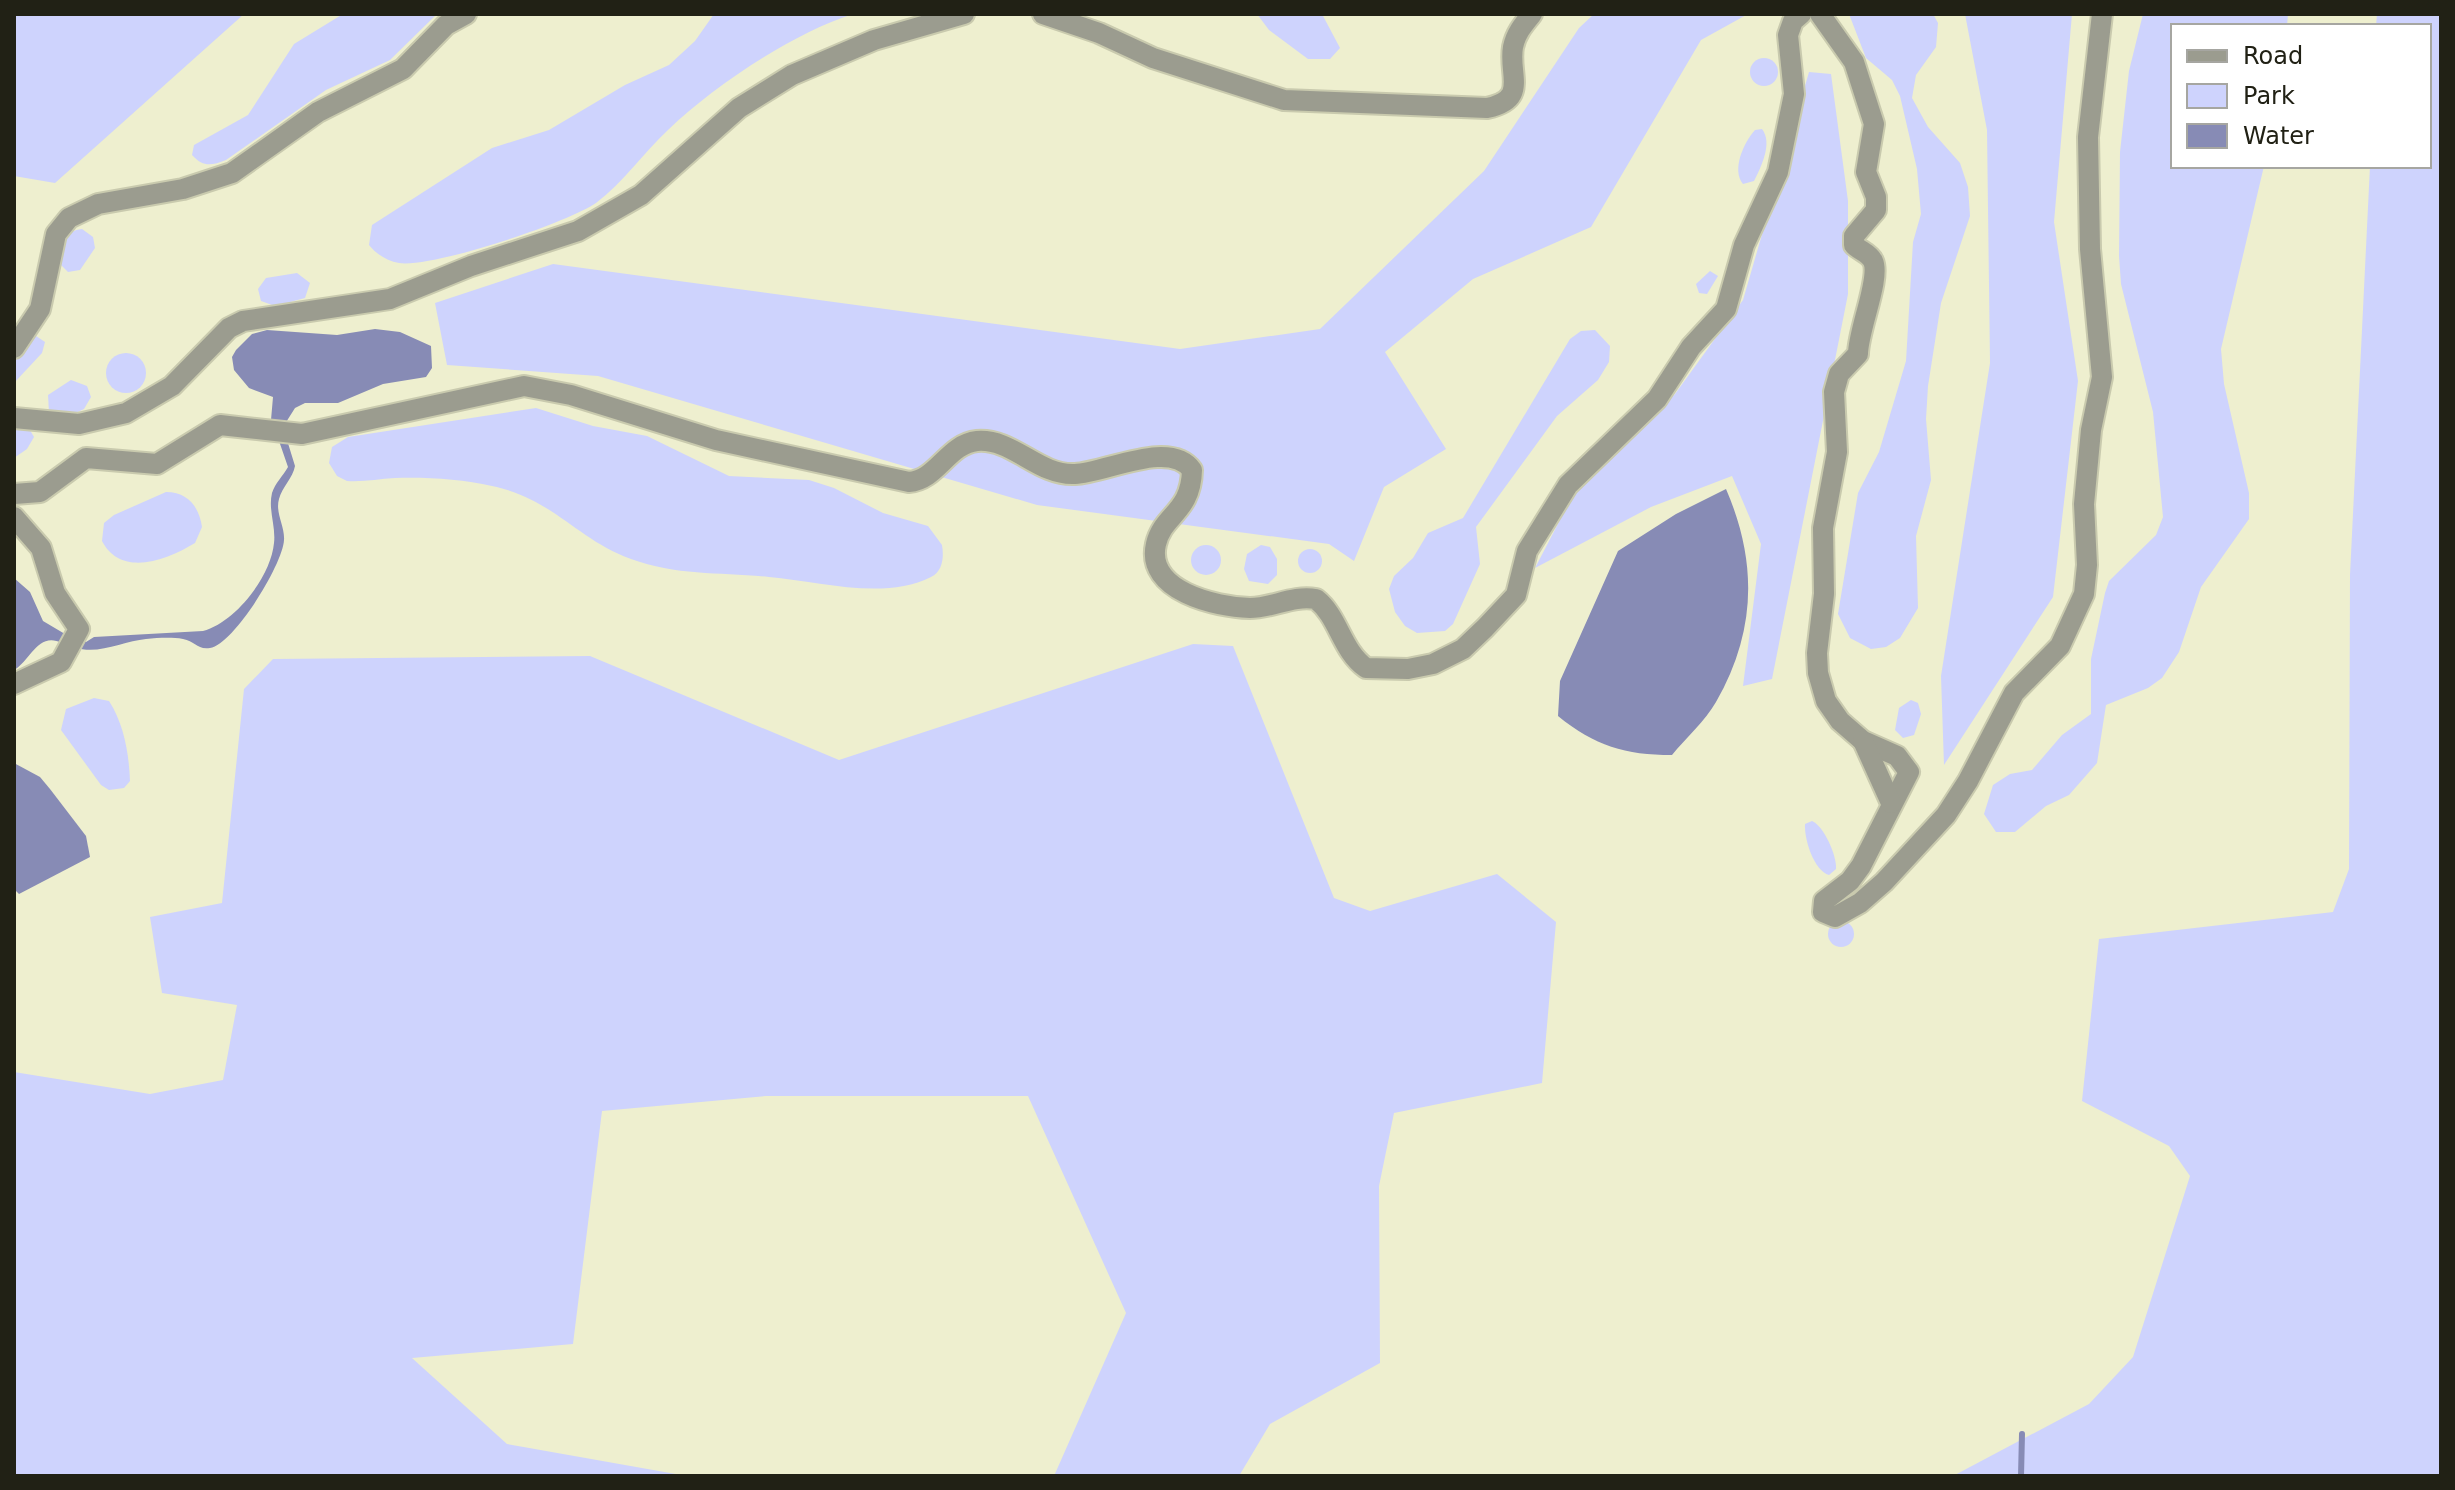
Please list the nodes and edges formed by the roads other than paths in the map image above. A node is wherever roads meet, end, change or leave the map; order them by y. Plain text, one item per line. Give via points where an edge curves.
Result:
1 (466, 14) edge
2 (964, 14) edge
3 (1043, 14) edge
4 (1532, 14) edge
5 (1801, 14) edge
6 (1820, 14) edge
7 (2102, 14) edge
8 (14, 348) edge
9 (14, 418) edge
10 (14, 494) edge
11 (14, 517) edge
12 (14, 684) edge
13 (1875, 839) junction
14 (1905, 859) junction

1 - 8 lane via 446,25 394,75 318,112 232,173 174,191 98,204 69,218 56,234 40,309
2 - 9 lane via 866,43 780,81 739,108 648,189 578,231 390,299 243,321 229,328 172,386 126,413 71,425
3 - 4 lane via 1153,58 1284,100 1487,108 1510,96 1516,81 1515,40
5 - 10 lane via 1788,35 1794,94 1778,172 1744,245 1726,309 1691,347 1657,399 1568,485 1527,551 1516,595 1463,649 1424,667 1366,668 1346,649 1316,599 1249,608 1178,591 1158,569 1155,547 1189,497 1192,470 1188,463 1167,456 1060,474 1004,447 978,441 909,482 716,440 524,386 302,434 220,425 157,464 86,458 40,492
6 - 13 lane via 1854,62 1875,133 1866,172 1876,210 1856,232 1854,245 1871,257 1875,273 1858,354 1839,374 1834,392 1837,452 1824,519 1817,653 1829,707 1863,741 1897,756 1907,768 1906,781
7 - 14 lane via 2088,137 2090,249 2102,377 2084,504 2084,594 2060,646 2014,693 1998,718 1955,802
11 - 12 lane via 41,548 55,593 79,629 61,662
13 - 14 lane via 1889,854
13 - 14 lane via 1850,881 1824,901 1826,914 1841,915 1860,903

